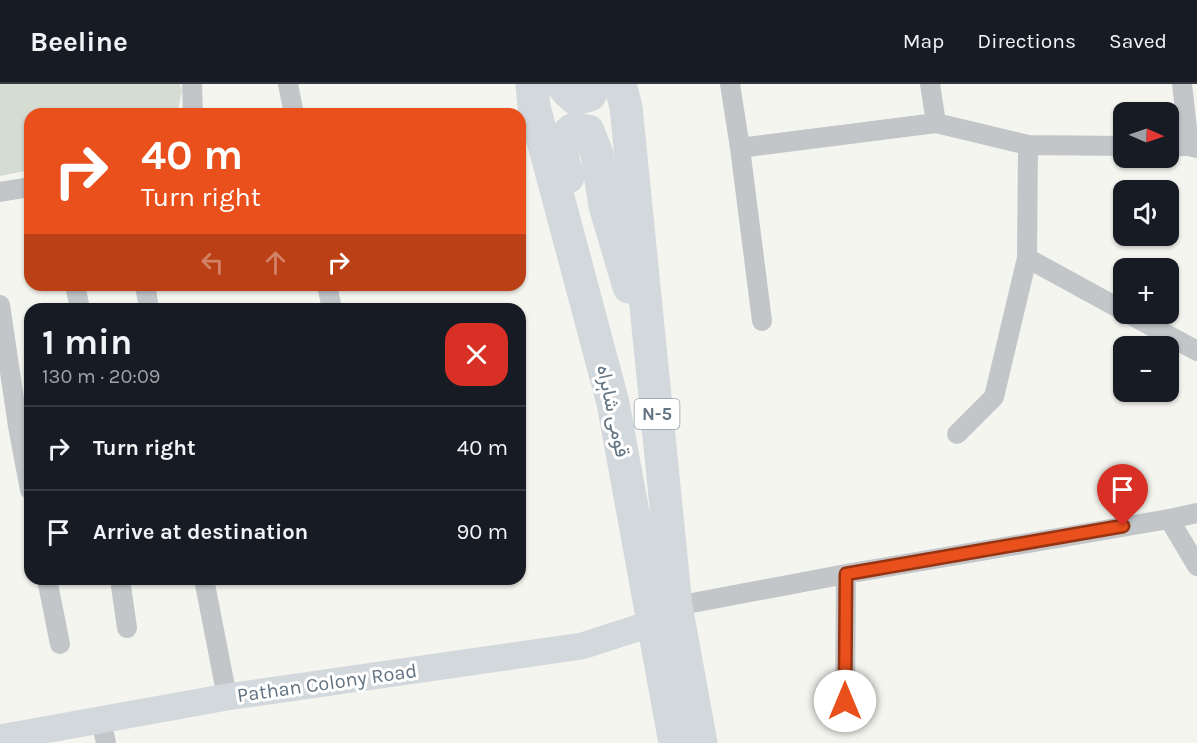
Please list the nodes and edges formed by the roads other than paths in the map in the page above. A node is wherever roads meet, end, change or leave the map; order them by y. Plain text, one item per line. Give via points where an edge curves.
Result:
1 (192, 84) edge
2 (288, 84) edge
3 (532, 84) edge
4 (562, 84) edge
5 (591, 84) edge
6 (620, 84) edge
7 (730, 84) edge
8 (930, 84) edge
9 (1182, 84) edge
10 (193, 108) edge
11 (293, 108) edge
12 (936, 123) junction
13 (1028, 145) junction
14 (1113, 146) edge
15 (1193, 147) edge
16 (740, 148) junction
17 (24, 188) edge
18 (0, 192) edge
19 (1028, 258) junction
20 (0, 305) edge
21 (1113, 305) edge
22 (762, 321) dead end
23 (1147, 324) edge
24 (1197, 351) edge
25 (652, 368) junction
26 (613, 403) junction
27 (16, 426) edge
28 (957, 434) dead end
29 (24, 463) edge
30 (1197, 513) edge
31 (1169, 519) junction
32 (1197, 566) edge
33 (846, 574) junction
34 (48, 585) edge
35 (121, 585) edge
36 (205, 585) edge
37 (664, 614) junction
38 (127, 628) dead end
39 (60, 644) dead end
40 (227, 697) junction
41 (845, 701) dead end
42 (104, 731) edge
43 (0, 738) edge
44 (675, 743) edge
45 (701, 743) edge

1 - 10 street
2 - 11 street
3 - 26 highway, قومی شاہراہ / N-5 via 534,107
4 - 5 highway via 576,99 590,94
6 - 25 highway, قومی شاہراہ / N-5 via 626,107
7 - 16 street
8 - 12 street
9 - 15 street
12 - 13 street
12 - 16 street
13 - 14 street
13 - 19 street
16 - 22 street
17 - 18 street
19 - 21 street
19 - 28 street via 994,397
20 - 27 street
23 - 24 street
25 - 26 highway via 605,207 597,154 588,131 572,130 564,136 561,153 572,191
25 - 37 highway, قومی شاہراہ / N-5
26 - 37 highway, قومی شاہراہ / N-5
27 - 29 street
30 - 31 street
31 - 32 street
31 - 33 street
33 - 37 street
33 - 41 street
34 - 39 street
35 - 38 street
36 - 40 street
37 - 40 main road, Pathan Colony Road via 582,646
37 - 44 highway, قومی شاہراہ / N-5
37 - 45 highway, قومی شاہراہ / N-5
40 - 42 main road, Pathan Colony Road
42 - 43 main road, Pathan Colony Road

